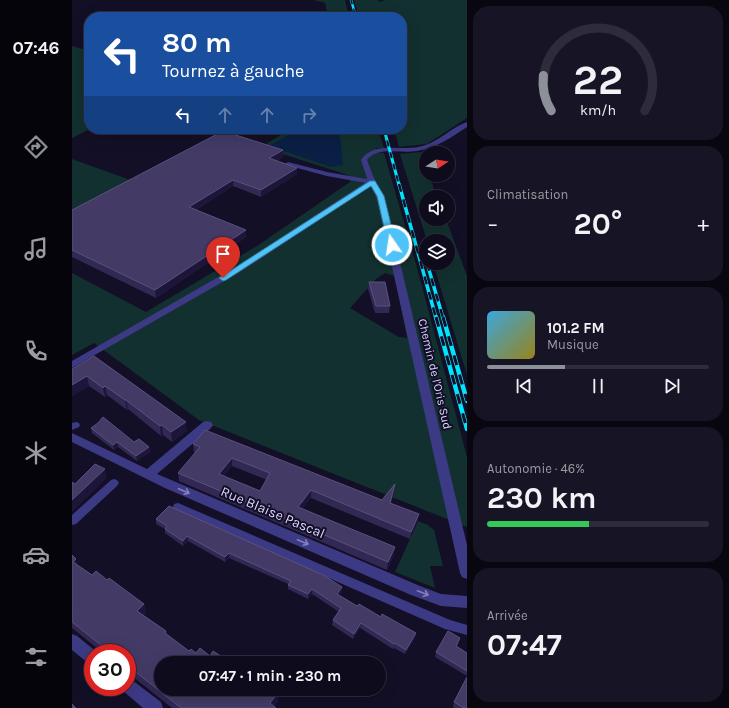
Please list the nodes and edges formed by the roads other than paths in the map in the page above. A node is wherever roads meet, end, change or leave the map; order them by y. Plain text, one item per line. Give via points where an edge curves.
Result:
1 (467, 124) edge
2 (288, 164) edge
3 (372, 182) junction
4 (72, 365) edge
5 (207, 425) dead end
6 (72, 437) edge
7 (148, 475) junction
8 (114, 483) dead end
9 (178, 507) dead end
10 (72, 521) edge
11 (467, 573) edge
12 (467, 602) edge
13 (467, 630) edge
14 (72, 642) edge
15 (84, 651) edge
16 (136, 692) edge
17 (155, 708) edge

1 - 3 street, Chemin de l'Oris Sud via 429,146 415,150 378,151 366,156 364,160
2 - 3 lane
3 - 4 street via 237,270
3 - 11 street, Chemin de l'Oris Sud via 381,199
5 - 7 street
6 - 7 street, Rue Blaise Pascal
7 -> 12 street, Rue Blaise Pascal via 416,591 441,600
8 - 10 lane
9 - 13 lane via 441,622
14 - 15 street
16 - 17 street

